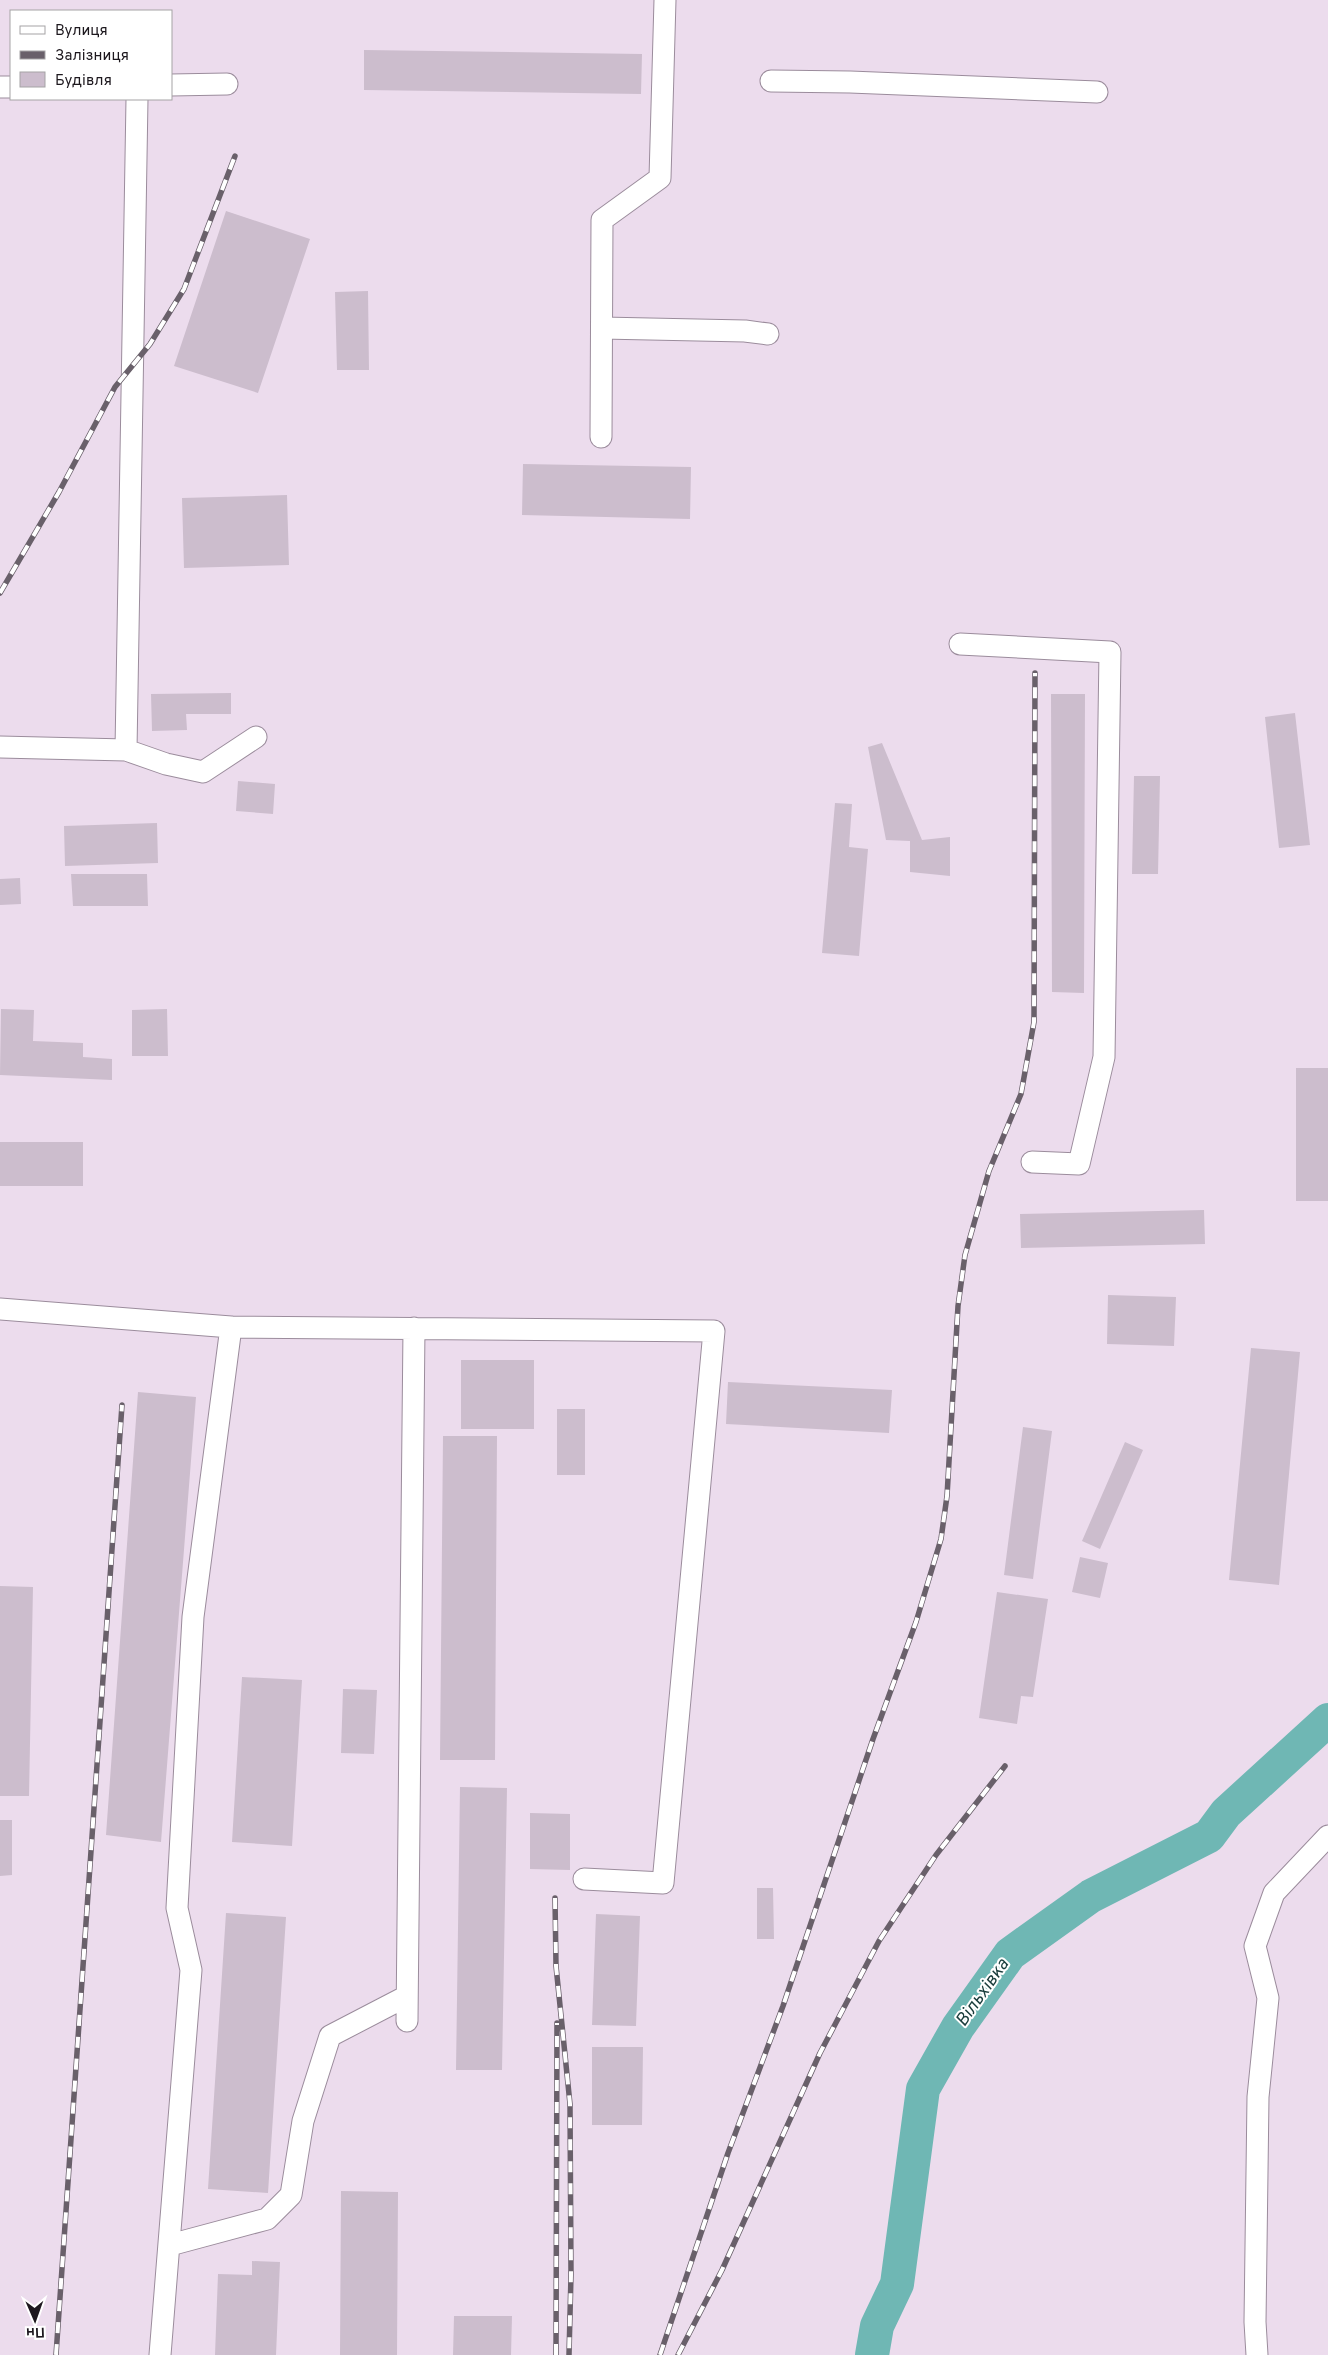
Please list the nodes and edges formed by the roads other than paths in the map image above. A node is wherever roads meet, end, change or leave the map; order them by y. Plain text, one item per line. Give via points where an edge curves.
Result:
1 (665, 0) edge
2 (771, 81) dead end
3 (228, 84) dead end
4 (172, 85) edge
5 (1097, 92) dead end
6 (137, 100) edge
7 (602, 328) junction
8 (768, 334) dead end
9 (601, 437) dead end
10 (960, 644) dead end
11 (256, 737) dead end
12 (0, 747) edge
13 (126, 750) junction
14 (1032, 1162) dead end
15 (0, 1309) edge
16 (231, 1327) junction
17 (414, 1328) junction
18 (1328, 1836) edge
19 (584, 1879) dead end
20 (407, 1996) junction
21 (407, 2021) dead end
22 (170, 2245) junction
23 (160, 2355) edge
24 (1257, 2355) edge

1 - 7 lane via 660,178 602,220
2 - 5 lane
3 - 4 lane
6 - 13 lane
7 - 8 lane
7 - 9 lane
10 - 14 lane via 1110,652 1104,1057 1079,1164
11 - 13 lane via 203,772
12 - 13 lane
15 - 16 lane
16 - 17 lane
16 - 22 lane via 192,1617 177,1908 191,1970
17 - 19 lane via 714,1331 663,1883
17 - 20 lane
18 - 24 lane via 1274,1892 1255,1946 1268,1998 1258,2097
20 - 21 lane
20 - 22 lane via 330,2036 303,2121 290,2195 285,2201 267,2219
22 - 23 lane

